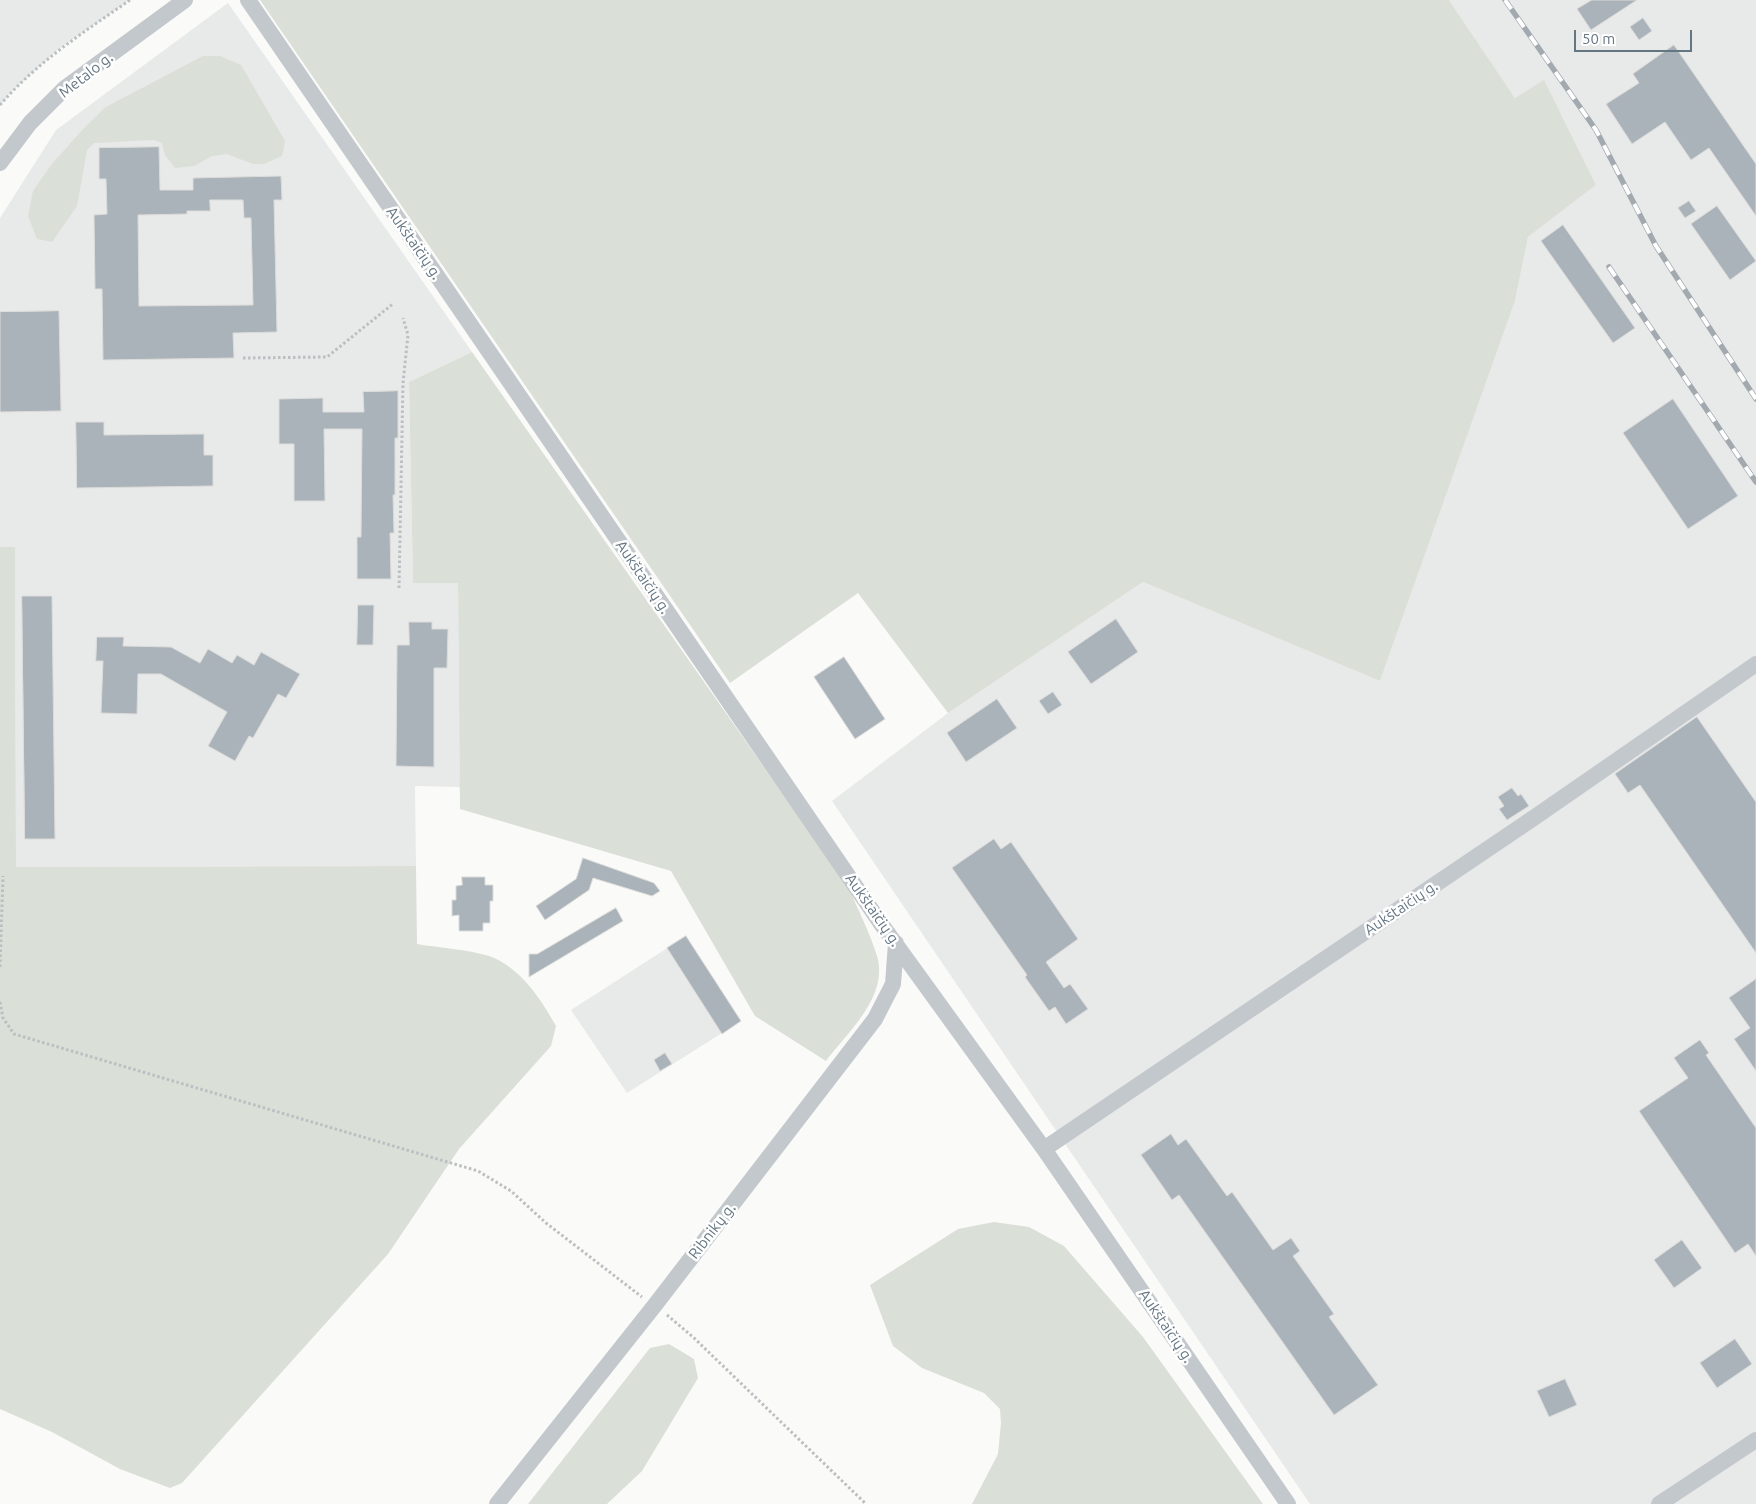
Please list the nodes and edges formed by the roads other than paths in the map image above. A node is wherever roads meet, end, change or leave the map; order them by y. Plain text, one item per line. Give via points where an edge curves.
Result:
1 (185, 0) edge
2 (248, 0) edge
3 (0, 163) edge
4 (1756, 664) edge
5 (896, 943) junction
6 (1044, 1149) junction
7 (1756, 1440) edge
8 (496, 1504) edge
9 (1288, 1504) edge
10 (1658, 1504) edge

1 - 3 street, Metalo g. via 65,88 30,123
2 - 5 street, Aukštaičių g.
4 - 6 street, Aukštaičių g.
5 - 6 street, Aukštaičių g.
5 - 8 street, Ribnikų g. via 893,984 875,1019 655,1305
6 - 9 street, Aukštaičių g.
7 - 10 street

